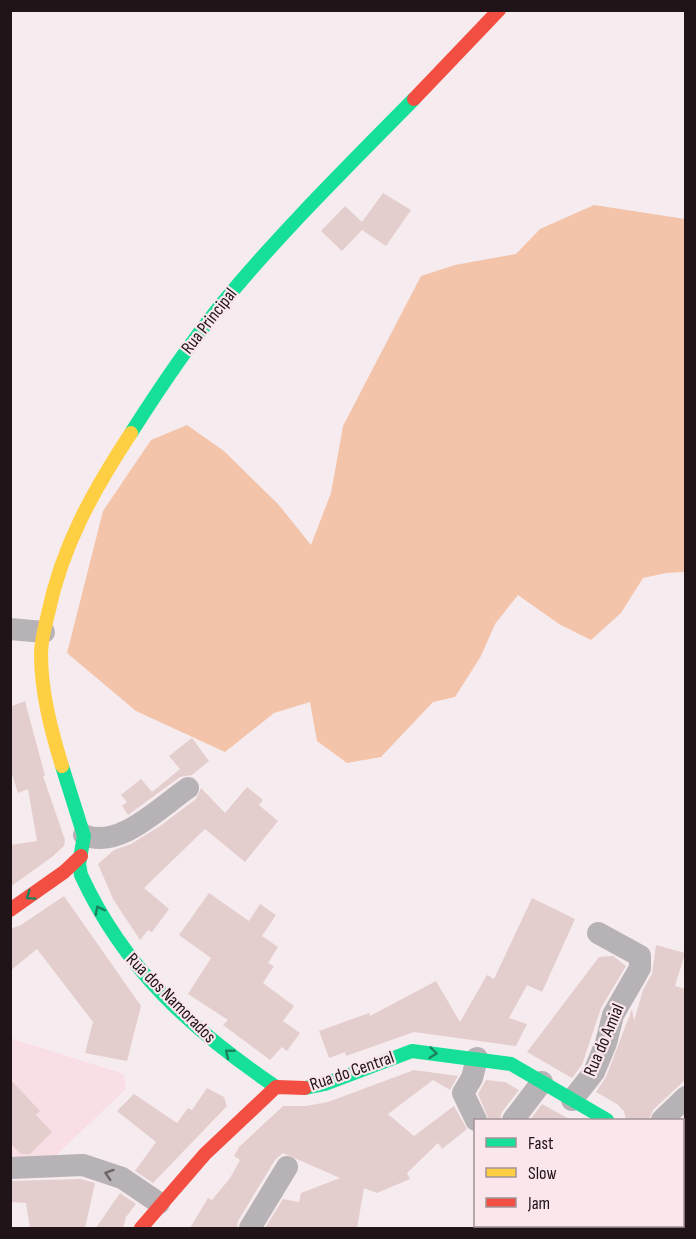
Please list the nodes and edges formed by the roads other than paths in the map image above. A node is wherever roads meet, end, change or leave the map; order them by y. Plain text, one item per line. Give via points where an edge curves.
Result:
1 (499, 10) edge
2 (10, 629) edge
3 (44, 632) junction
4 (44, 700) joint
5 (188, 788) dead end
6 (83, 845) junction
7 (10, 910) edge
8 (598, 933) dead end
9 (477, 1058) junction
10 (542, 1082) junction
11 (276, 1087) junction
12 (686, 1097) edge
13 (580, 1110) edge
14 (476, 1119) edge
15 (514, 1119) edge
16 (604, 1119) edge
17 (663, 1119) edge
18 (287, 1167) dead end
19 (10, 1168) edge
20 (159, 1203) junction
21 (141, 1228) edge
22 (250, 1228) edge

1 - 3 street, Rua Principal via 236,286 184,352 79,514 59,562
2 - 3 street
3 - 4 street, Rua Principal
4 - 6 street, Rua dos Namorados
5 - 6 street via 128,829
6 -> 7 street via 64,872
11 -> 6 street, Rua dos Namorados via 206,1034 135,967 111,935 79,871
8 - 13 street, Rua do Amial via 640,956 640,968 613,1015
9 - 10 street, Rua do Central via 511,1064
11 -> 9 street, Rua do Central via 325,1084 412,1051
9 - 14 street via 463,1093
10 - 13 street, Rua do Central
10 - 15 street
11 - 20 street via 220,1137
12 - 17 street
13 - 16 street, Rua do Central
18 - 22 street
20 -> 19 street via 122,1178 83,1165
20 - 21 street

